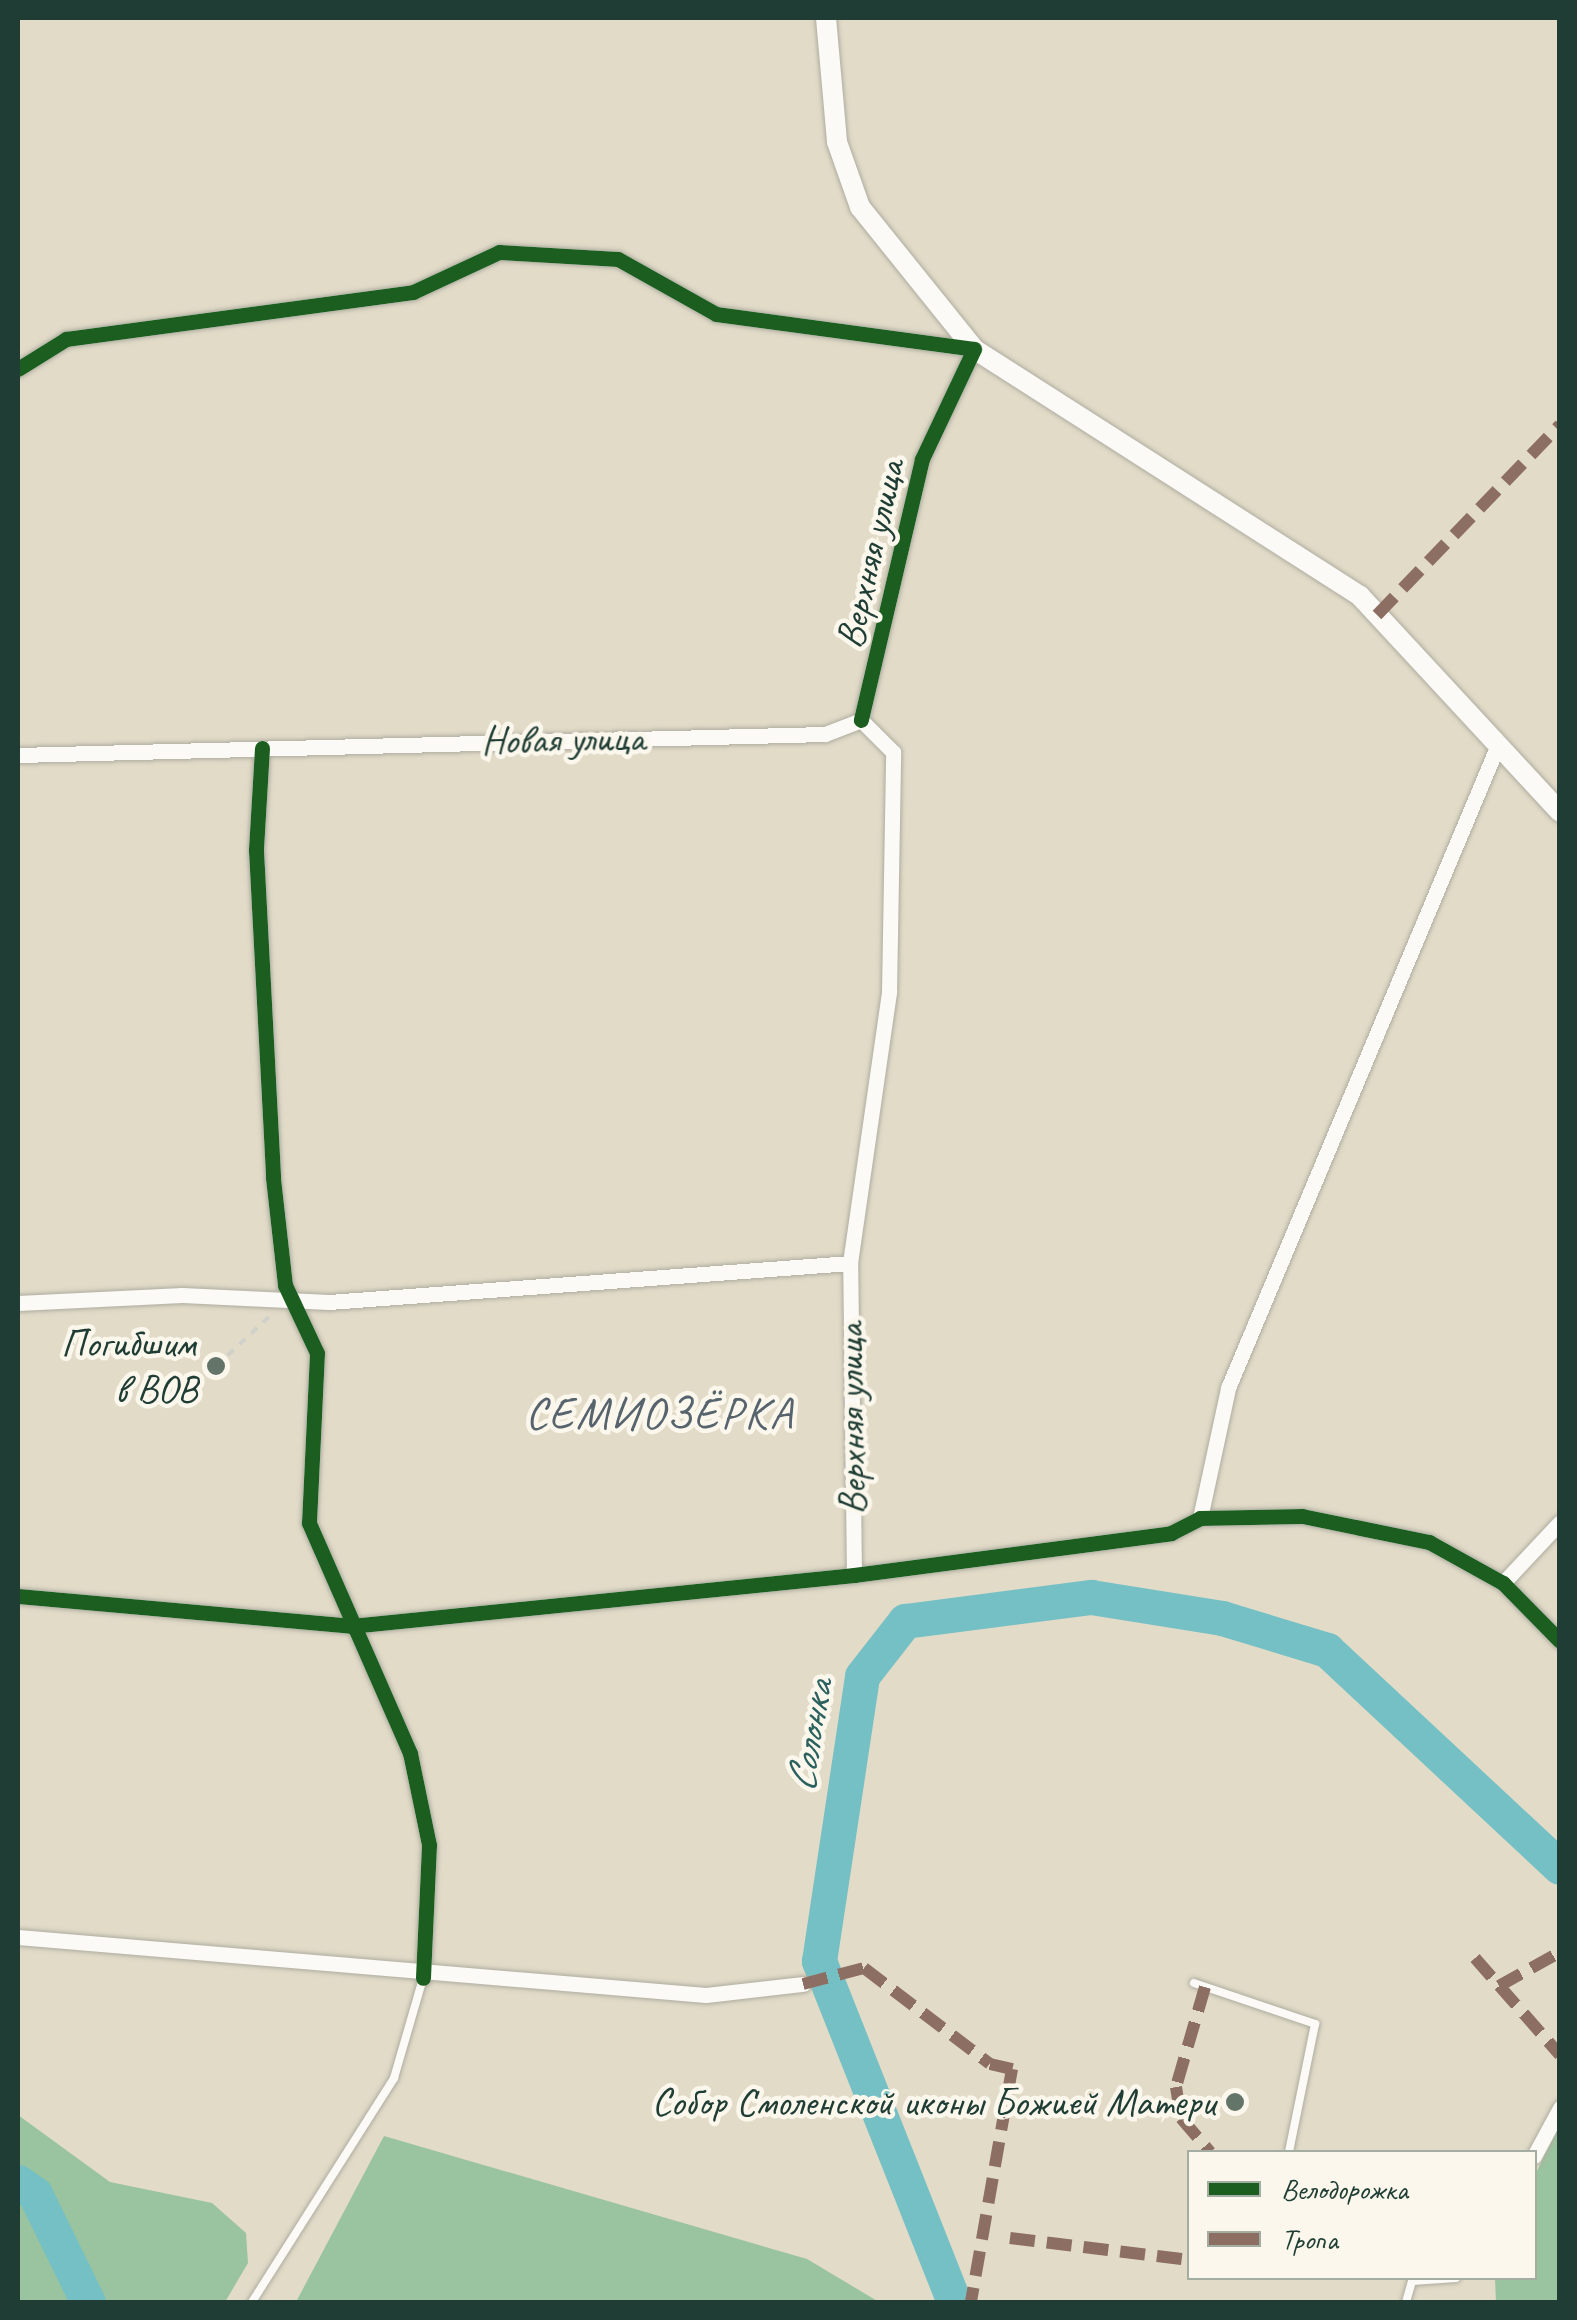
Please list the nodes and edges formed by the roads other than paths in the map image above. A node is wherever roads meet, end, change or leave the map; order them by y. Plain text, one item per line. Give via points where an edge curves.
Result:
1 (826, 18) edge
2 (974, 350) junction
3 (18, 369) edge
4 (861, 720) junction
5 (1497, 747) junction
6 (262, 748) junction
7 (18, 754) edge
8 (1560, 812) edge
9 (850, 1263) junction
10 (291, 1297) junction
11 (18, 1303) edge
12 (1200, 1518) junction
13 (1560, 1522) edge
14 (854, 1576) junction
15 (1504, 1583) junction
16 (18, 1596) edge
17 (351, 1626) junction
18 (1560, 1640) edge
19 (18, 1937) edge
20 (424, 1978) junction
21 (1194, 1983) dead end
22 (803, 1984) dead end
23 (1560, 2108) edge
24 (1289, 2150) edge
25 (1537, 2150) edge
26 (1427, 2280) edge
27 (252, 2302) edge
28 (1406, 2302) edge

1 - 2 street via 837,142 860,207
2 - 3 street via 716,314 618,259 499,252 413,292 66,339
2 - 4 street, Верхняя улица via 922,459
2 - 5 street via 1360,596
4 - 6 street, Новая улица via 825,734
4 - 9 street, Верхняя улица via 893,752 889,992
5 - 8 street
5 - 12 street via 1228,1388
6 - 7 street, Новая улица
6 - 10 street via 263,1018
9 - 10 street
9 - 14 street, Верхняя улица
10 - 11 street
10 - 17 street via 317,1353 310,1523
12 - 14 street via 1171,1534
12 - 15 street via 1367,1522
13 - 15 street
14 - 17 street
15 - 18 street
16 - 17 street
17 - 20 street via 410,1752 433,1909
19 - 20 street
20 - 22 street via 706,1995
20 - 27 lane via 394,2078
21 - 24 lane via 1315,2024
23 - 25 street
26 - 28 lane via 1412,2281

